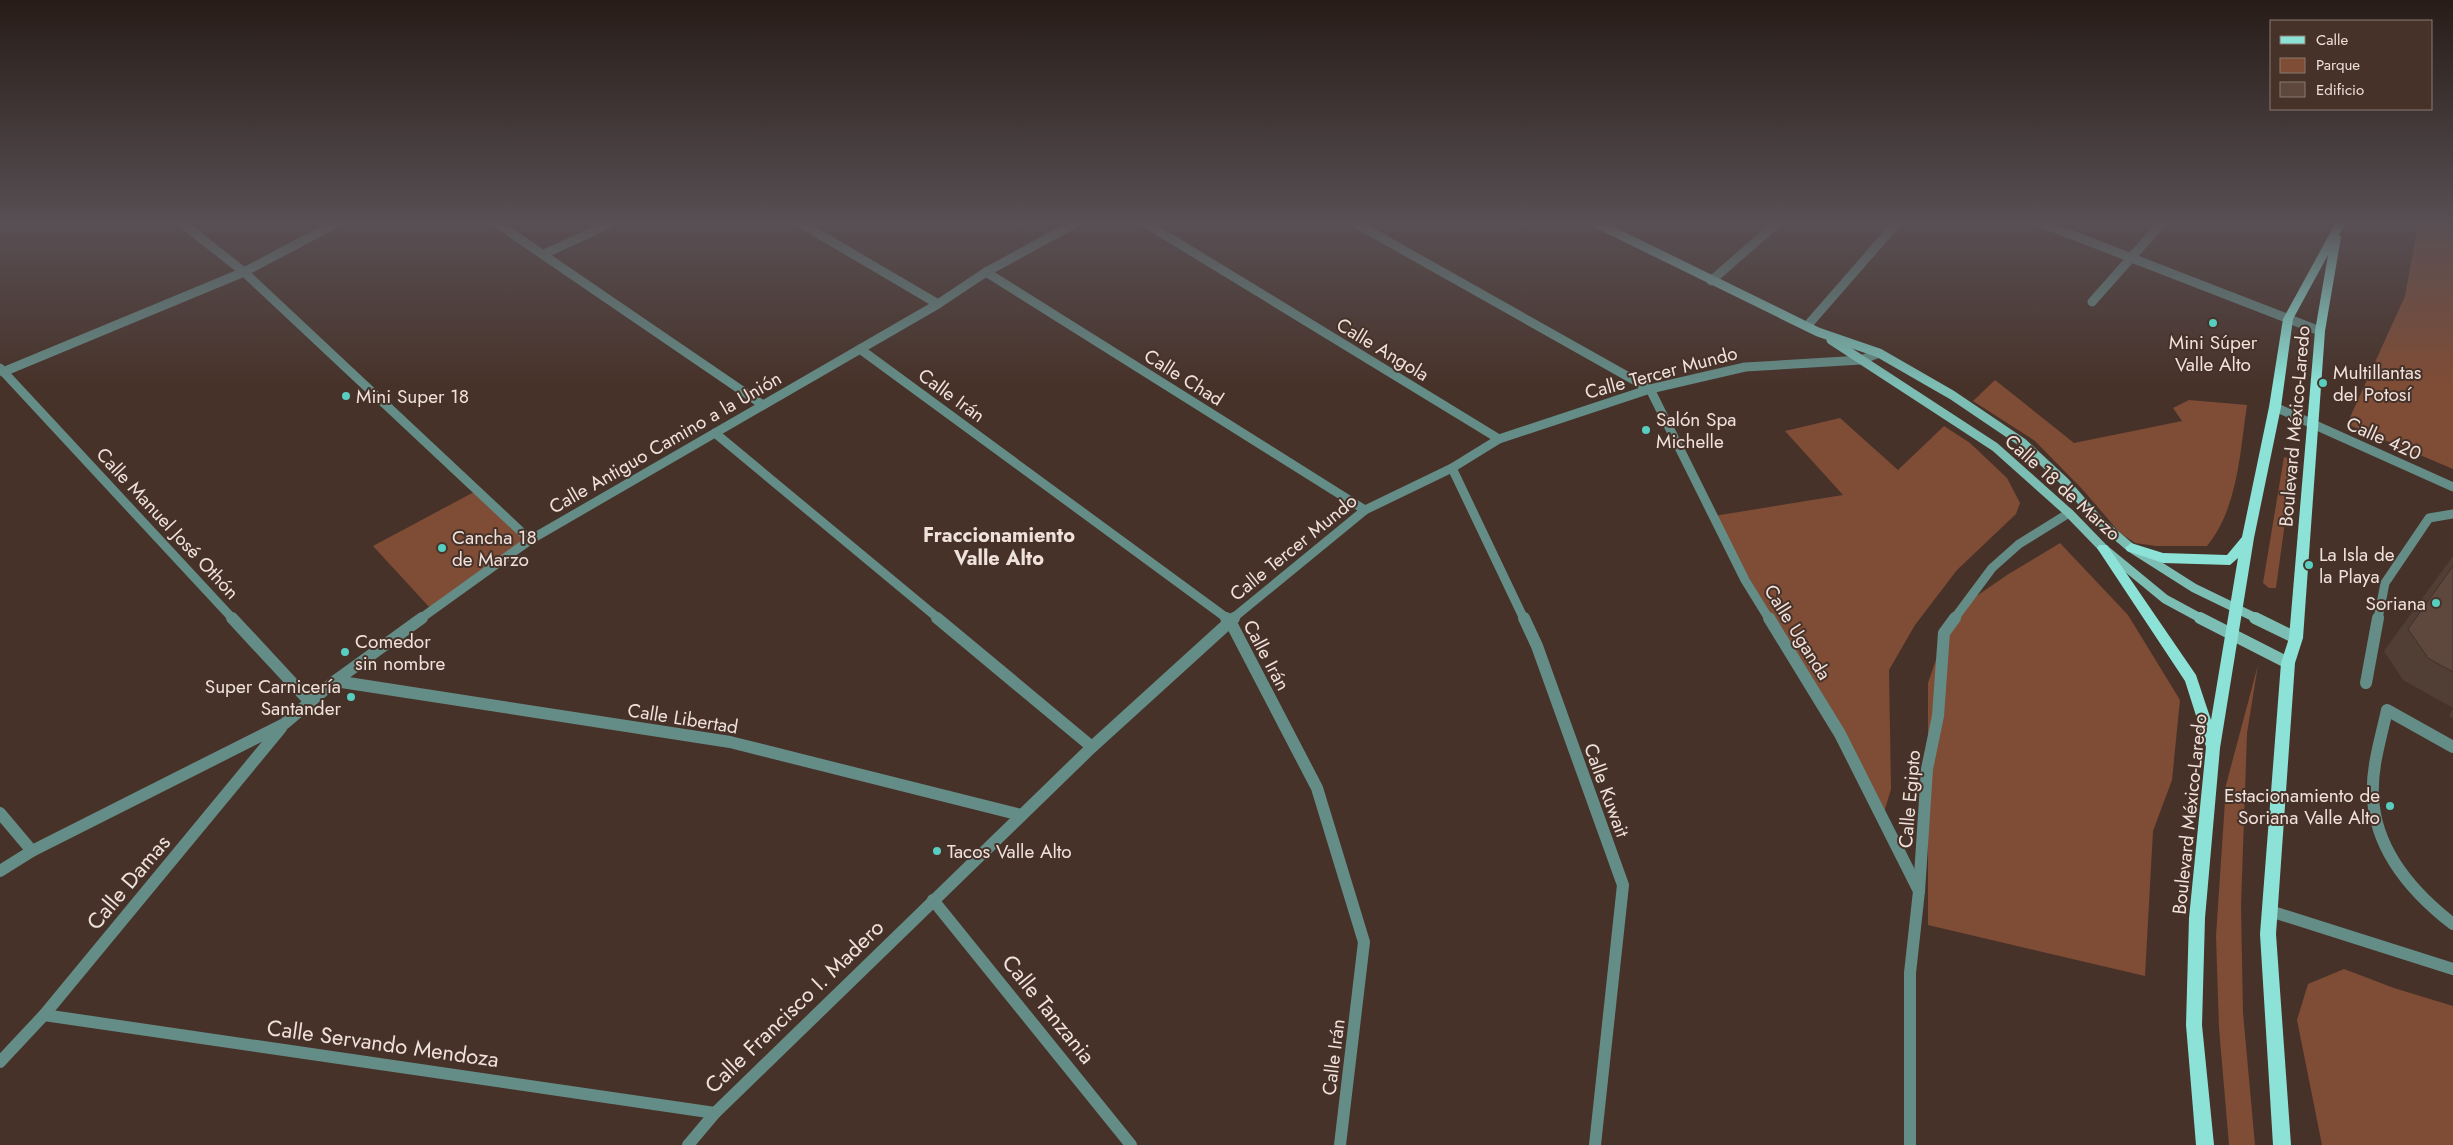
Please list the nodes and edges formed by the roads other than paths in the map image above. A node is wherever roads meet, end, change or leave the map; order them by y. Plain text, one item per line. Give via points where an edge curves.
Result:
1 (231, 277) edge
2 (250, 277) edge
3 (578, 277) edge
4 (893, 277) edge
5 (978, 277) edge
6 (995, 277) edge
7 (1234, 277) edge
8 (1451, 277) edge
9 (1704, 277) edge
10 (1715, 277) edge
11 (1849, 277) edge
12 (2114, 277) edge
13 (2179, 277) edge
14 (2311, 277) edge
15 (2330, 277) edge
16 (1711, 281) junction
17 (2092, 302) dead end
18 (938, 304) junction
19 (2288, 319) junction
20 (1806, 326) junction
21 (2320, 331) junction
22 (1818, 332) junction
23 (860, 349) junction
24 (1879, 353) junction
25 (1861, 360) junction
26 (2, 370) edge
27 (1650, 389) junction
28 (762, 405) junction
29 (2275, 407) junction
30 (2313, 426) junction
31 (715, 433) junction
32 (1499, 439) junction
33 (1452, 468) junction
34 (2453, 487) edge
35 (1365, 510) junction
36 (2070, 513) junction
37 (2453, 514) edge
38 (2248, 538) junction
39 (530, 540) junction
40 (2103, 548) junction
41 (2131, 548) junction
42 (2237, 611) junction
43 (1230, 621) junction
44 (2231, 635) junction
45 (2296, 638) junction
46 (2288, 663) junction
47 (335, 681) junction
48 (2366, 683) dead end
49 (310, 702) junction
50 (284, 724) junction
51 (1092, 747) junction
52 (2453, 747) edge
53 (2212, 748) junction
54 (0, 813) edge
55 (1021, 815) junction
56 (32, 851) junction
57 (0, 871) edge
58 (1919, 891) junction
59 (933, 900) junction
60 (2270, 911) junction
61 (2453, 924) edge
62 (2453, 969) edge
63 (44, 1015) junction
64 (0, 1062) edge
65 (715, 1113) junction
66 (688, 1145) edge
67 (1131, 1145) edge
68 (1340, 1145) edge
69 (1595, 1145) edge
70 (1910, 1145) edge
71 (2204, 1145) edge
72 (2282, 1145) edge

1 - 26 street
2 - 39 street
3 - 28 street
4 - 18 street
5 - 18 street, Calle Antiguo Camino a la Unión
6 - 35 street, Calle Chad
7 - 32 street, Calle Angola
8 - 27 street
9 - 16 street, Calle 18 de Marzo
10 - 16 street
11 - 20 street
12 - 17 street
13 - 19 street
14 - 19 main road, Boulevard México-Laredo
15 - 21 main road, Boulevard México-Laredo
16 - 20 street, Calle 18 de Marzo
18 - 23 street, Calle Antiguo Camino a la Unión
19 - 21 street
19 - 29 main road, Boulevard México-Laredo
20 - 22 street, Calle 18 de Marzo
21 - 30 main road, Boulevard México-Laredo
22 - 24 street, Calle 18 de Marzo
22 - 25 street, Calle 18 de Marzo
23 - 28 street, Calle Antiguo Camino a la Unión
23 - 43 street, Calle Irán
24 - 25 street, Calle Tercer Mundo
24 - 41 street, Calle 18 de Marzo via 1952,395 2023,443 2064,481 2098,520
25 - 27 street, Calle Tercer Mundo via 1745,366
25 - 36 street, Calle 18 de Marzo via 1995,447
26 - 49 street, Calle Manuel José Othón
27 - 32 street, Calle Tercer Mundo
27 - 58 street, Calle Uganda via 1745,580 1840,734
28 - 31 street, Calle Antiguo Camino a la Unión
29 - 30 street, Calle 420
29 - 38 main road, Boulevard México-Laredo
30 - 34 street, Calle 420
30 - 45 main road, Boulevard México-Laredo
31 - 39 street, Calle Antiguo Camino a la Unión
31 - 51 street
32 - 33 street, Calle Tercer Mundo
33 - 35 street, Calle Tercer Mundo
33 - 69 street, Calle Kuwait via 1537,646 1623,885
35 - 43 street, Calle Tercer Mundo
36 - 40 street, Calle 18 de Marzo
36 - 58 street, Calle Egipto via 2018,544 1992,568 1944,633 1938,716 1927,769
37 - 48 street via 2429,518 2385,584
38 - 41 main road via 2230,560 2162,558
38 - 42 main road, Boulevard México-Laredo
39 - 47 street, Calle Antiguo Camino a la Unión
40 - 44 street, Calle 18 de Marzo via 2165,599
40 - 53 main road via 2191,679
41 - 42 street, Calle 18 de Marzo
42 - 44 main road, Boulevard México-Laredo
42 - 45 street, Calle 18 de Marzo
43 - 51 street, Calle Tercer Mundo
43 - 68 street, Calle Irán via 1317,788 1364,942
44 - 46 street, Calle 18 de Marzo
44 - 53 main road, Boulevard México-Laredo
45 - 46 main road, Boulevard México-Laredo
46 - 60 main road, Boulevard México-Laredo
47 - 49 street, Calle Antiguo Camino a la Unión
47 - 55 street, Calle Libertad via 730,742
49 - 50 street, Calle Antiguo Camino a la Unión
50 - 56 street, Calle Antiguo Camino a la Unión
50 - 63 street, Calle Damas
51 - 55 street, Calle Tercer Mundo
52 - 61 street via 2387,710 2375,768 2373,798 2381,838 2404,876 2426,902
53 - 71 main road, Boulevard México-Laredo via 2197,918 2194,1025
54 - 56 street
55 - 59 street, Calle Tercer Mundo
56 - 57 street, Calle Antiguo Camino a la Unión
58 - 70 street, Calle Egipto via 1910,973
59 - 65 street, Calle Francisco I. Madero
59 - 67 street, Calle Tanzania
60 - 62 street
60 - 72 main road, Boulevard México-Laredo via 2268,934
63 - 64 street, Calle Damas
63 - 65 street, Calle Servando Mendoza
65 - 66 street, Calle Francisco I. Madero

